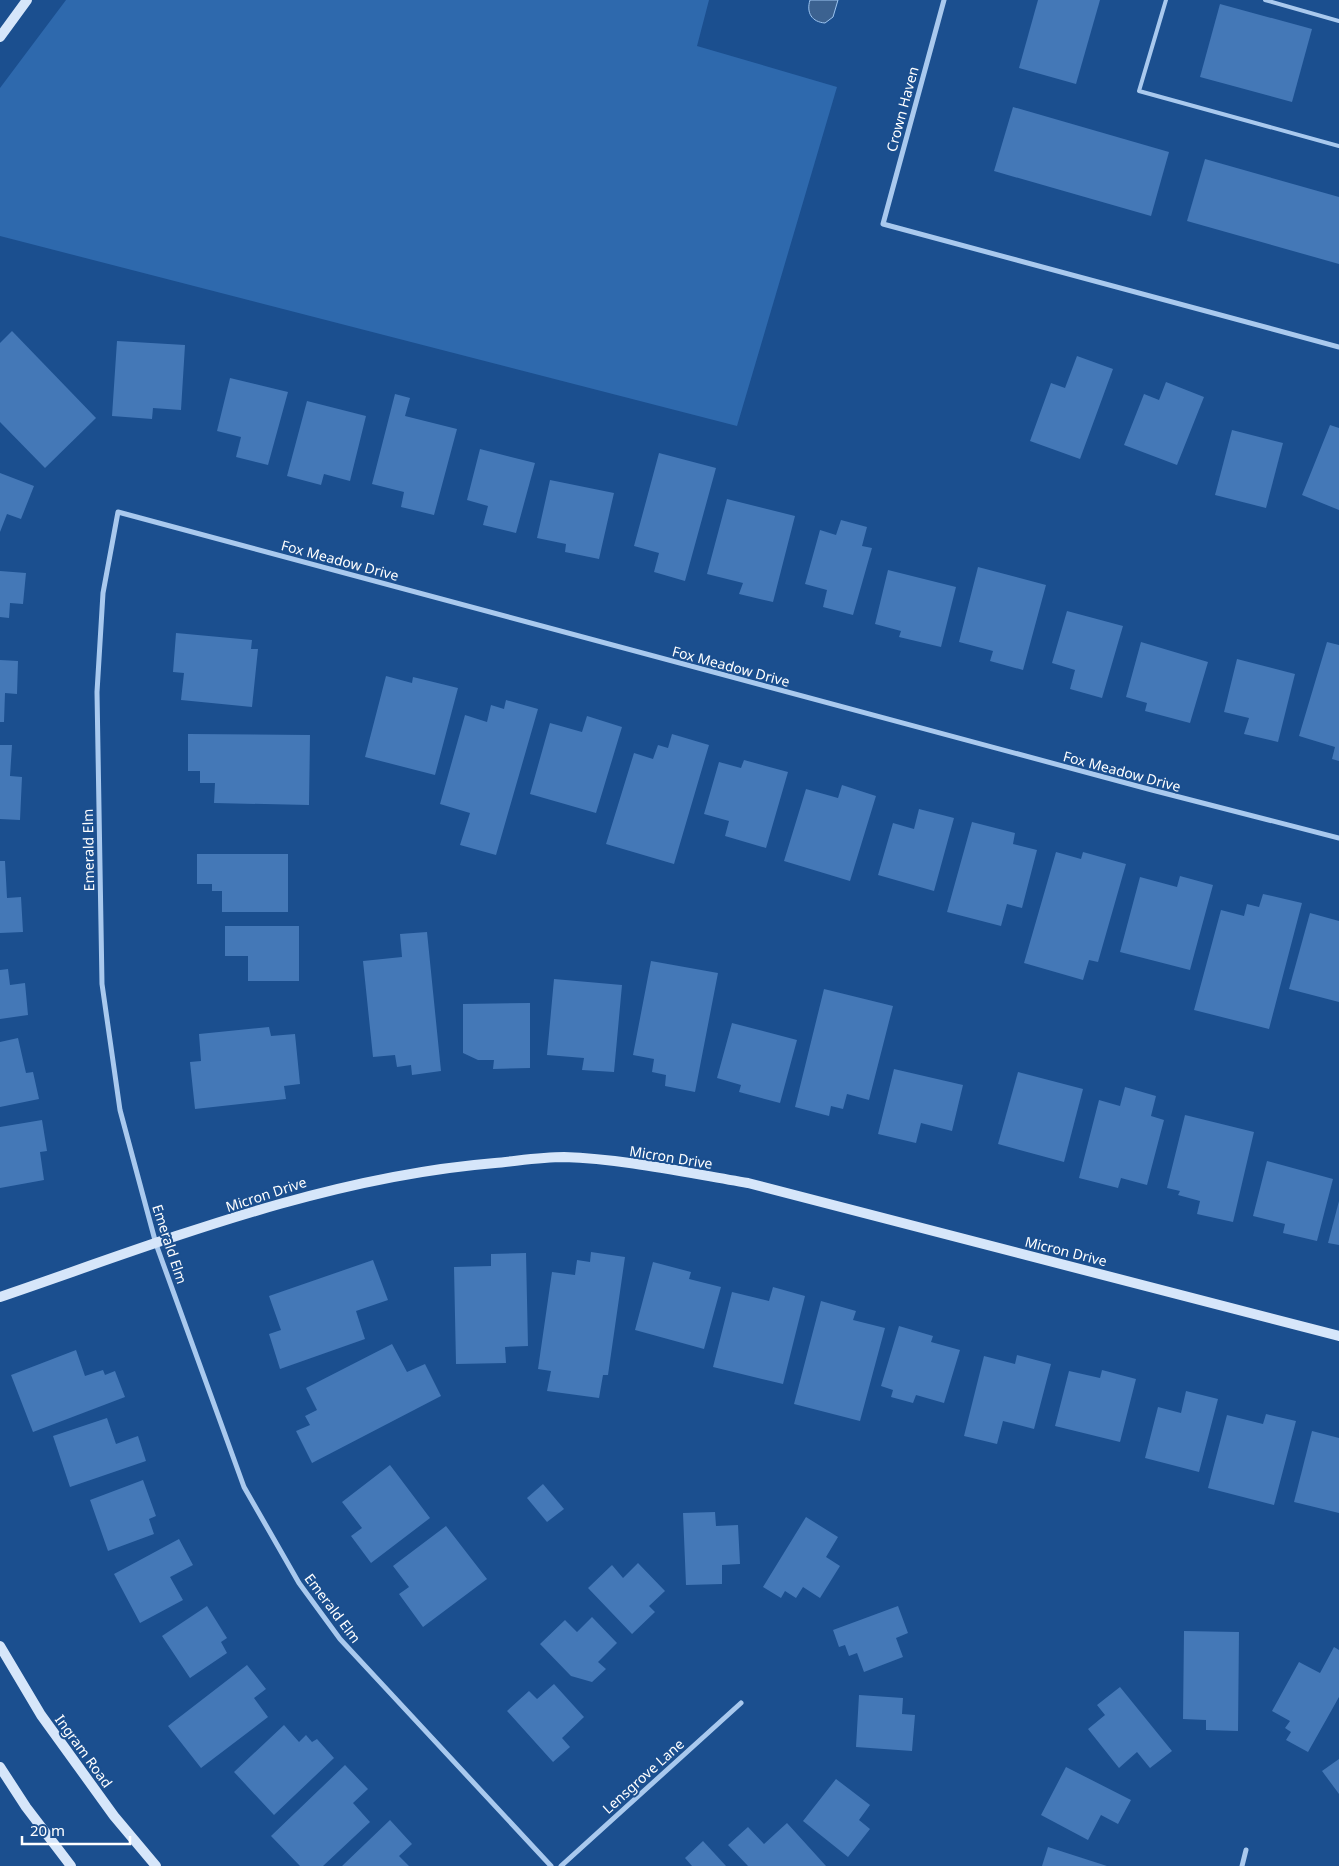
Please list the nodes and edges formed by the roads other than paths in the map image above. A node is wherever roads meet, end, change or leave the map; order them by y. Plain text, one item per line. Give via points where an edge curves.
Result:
1 (27, 0) edge
2 (944, 0) edge
3 (1166, 0) edge
4 (1265, 0) edge
5 (1339, 21) edge
6 (0, 37) edge
7 (1339, 146) edge
8 (1339, 347) edge
9 (118, 512) joint
10 (1339, 838) edge
11 (156, 1244) junction
12 (0, 1297) edge
13 (1339, 1336) edge
14 (0, 1646) edge
15 (741, 1702) dead end
16 (0, 1767) edge
17 (1246, 1850) dead end
18 (71, 1866) edge
19 (156, 1866) edge
20 (551, 1866) edge
21 (561, 1866) edge
22 (1242, 1866) edge

1 - 6 street
2 - 8 street, Crown Haven via 883,224
3 - 7 lane via 1139,91
4 - 5 lane
9 - 10 street, Fox Meadow Drive
9 - 11 street, Emerald Elm via 104,593 97,692 102,984 120,1110
11 - 12 street, Micron Drive
11 - 13 street, Micron Drive via 318,1192 399,1174 563,1157 748,1183
11 - 20 street, Emerald Elm via 244,1487 299,1583 340,1639
14 - 19 street, Ingram Road via 41,1715 114,1816
15 - 21 street, Lensgrove Lane
16 - 18 street
17 - 22 street

